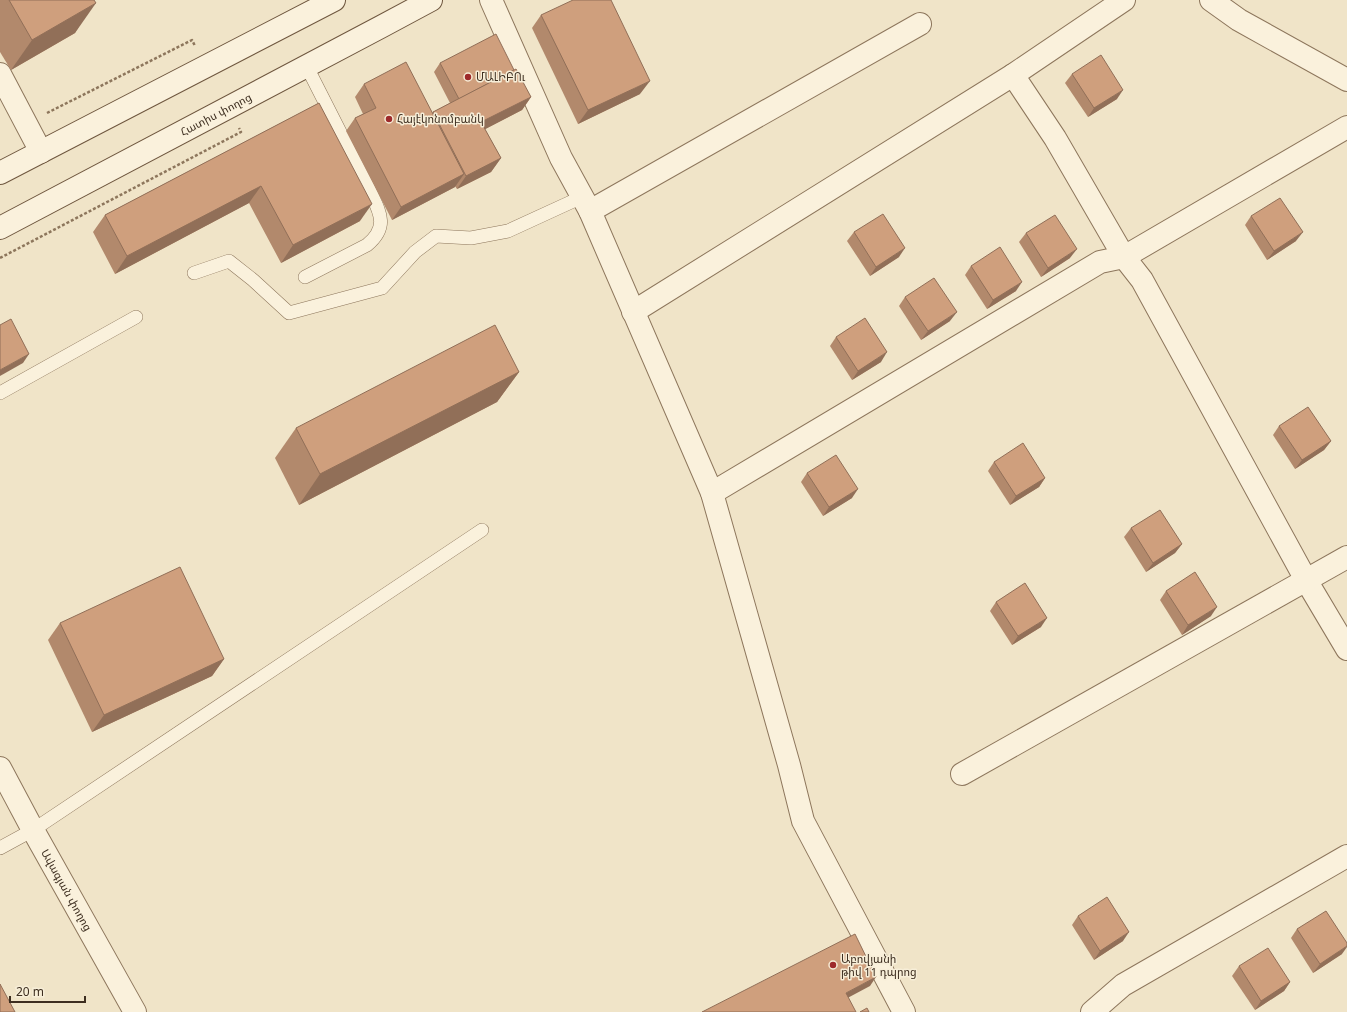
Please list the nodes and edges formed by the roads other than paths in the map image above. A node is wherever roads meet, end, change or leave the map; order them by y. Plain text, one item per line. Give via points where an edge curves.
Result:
1 (334, 0) edge
2 (431, 0) edge
3 (491, 0) edge
4 (1124, 0) edge
5 (1211, 0) edge
6 (920, 24) dead end
7 (307, 67) junction
8 (0, 74) edge
9 (1013, 75) junction
10 (1347, 80) edge
11 (1347, 127) edge
12 (41, 152) junction
13 (0, 173) edge
14 (586, 204) junction
15 (0, 228) edge
16 (1124, 257) junction
17 (194, 273) dead end
18 (305, 277) dead end
19 (633, 312) junction
20 (136, 317) dead end
21 (0, 393) edge
22 (712, 493) junction
23 (482, 530) dead end
24 (1347, 557) edge
25 (1306, 580) junction
26 (1347, 649) edge
27 (0, 768) edge
28 (962, 774) dead end
29 (33, 830) junction
30 (0, 848) edge
31 (1347, 856) edge
32 (135, 1012) edge
33 (904, 1012) edge
34 (1092, 1012) edge

1 - 12 street
2 - 7 street, Հատիս փողոց
3 - 14 street via 561,158
4 - 9 street
5 - 10 street via 1239,20
6 - 14 street
7 - 15 street, Հատիս փողոց
7 - 18 lane via 369,189 378,209 381,225 374,239 367,245
8 - 12 street
9 - 16 street via 1055,138
9 - 19 street
11 - 16 street
12 - 13 street
14 - 17 lane via 508,231 471,238 436,236 415,252 382,288 289,313 229,261
14 - 19 street
16 - 22 street via 1100,262
16 - 25 street via 1142,280
19 - 22 street
20 - 21 lane
22 - 33 street via 803,821
23 - 29 lane
24 - 25 street
25 - 26 street
25 - 28 street
27 - 29 street, Ավագյան փողոց
29 - 30 lane
29 - 32 street, Ավագյան փողոց
31 - 34 street via 1123,985

